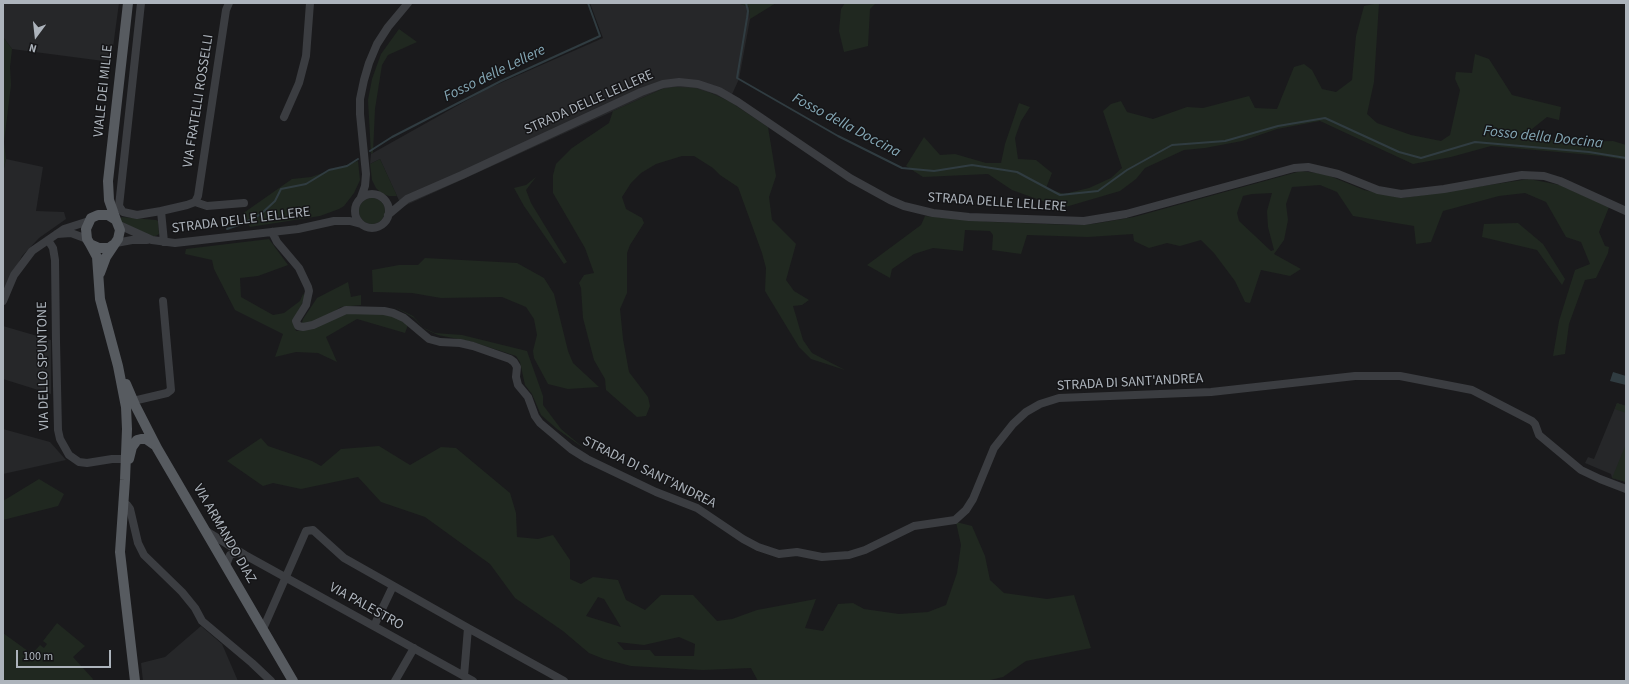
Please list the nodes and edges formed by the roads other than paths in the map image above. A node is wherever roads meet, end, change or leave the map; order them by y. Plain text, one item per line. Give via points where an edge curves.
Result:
1 (128, 3) edge
2 (141, 3) edge
3 (229, 3) edge
4 (310, 3) edge
5 (408, 3) edge
6 (284, 117) dead end
7 (366, 174) junction
8 (108, 181) junction
9 (379, 196) junction
10 (361, 197) junction
11 (407, 199) junction
12 (195, 202) junction
13 (244, 203) dead end
14 (355, 205) junction
15 (1626, 211) edge
16 (161, 212) junction
17 (388, 215) junction
18 (92, 219) junction
19 (334, 221) junction
20 (117, 223) junction
21 (361, 224) junction
22 (272, 232) junction
23 (56, 234) junction
24 (48, 240) junction
25 (152, 240) junction
26 (89, 241) junction
27 (164, 242) junction
28 (114, 244) junction
29 (99, 274) junction
30 (3, 301) edge
31 (163, 301) dead end
32 (129, 404) junction
33 (144, 422) junction
34 (127, 426) junction
35 (157, 448) junction
36 (125, 459) junction
37 (125, 480) junction
38 (1626, 489) edge
39 (123, 502) junction
40 (206, 531) junction
41 (245, 555) junction
42 (226, 565) junction
43 (285, 577) junction
44 (394, 586) junction
45 (374, 626) junction
46 (468, 628) junction
47 (263, 629) junction
48 (414, 648) junction
49 (464, 676) junction
50 (135, 681) edge
51 (271, 681) edge
52 (293, 681) edge
53 (395, 681) edge
54 (473, 681) edge
55 (564, 681) edge

1 - 8 main road, VIALE DEI MILLE
2 - 16 street via 119,206 123,212 137,215
3 - 12 street, VIA FRATELLI ROSSELLI
4 - 6 street via 306,56 299,83
5 - 7 street via 380,39 365,76 360,114
7 - 9 street
7 - 10 street
8 - 18 main road, VIALE DEI MILLE via 102,204
8 - 20 main road, VIALE DEI MILLE via 109,200
9 - 10 street
9 - 11 street, STRADA DELLE LELLERE via 390,200
9 - 17 street via 388,205
10 - 14 street
11 - 15 street, STRADA DELLE LELLERE via 641,92 663,84 679,82 701,84 719,90 856,182 904,206 933,213 969,217 1084,221 1126,214 1294,168 1308,167 1378,190 1401,194 1522,175 1544,176
11 - 17 street, STRADA DELLE LELLERE
12 - 13 street via 207,206
12 - 16 street
14 - 19 street, STRADA DELLE LELLERE via 348,213
14 - 21 street via 355,215
16 - 27 street
17 - 21 street via 377,227
18 - 20 main road via 103,214
18 - 23 street
18 - 26 main road, VIA ARMANDO DIAZ via 86,229
19 - 21 street, STRADA DELLE LELLERE
19 - 22 street, STRADA DELLE LELLERE
20 - 25 street, STRADA DELLE LELLERE
20 - 28 main road, VIA ARMANDO DIAZ via 120,235
22 - 27 street, STRADA DELLE LELLERE
22 - 38 street, STRADA DI SANT'ANDREA via 276,242 299,268 308,287 306,305 296,321 298,326 313,325 346,310 384,311 404,318 429,339 460,343 510,359 517,367 518,384 528,397 535,416 571,449 656,492 697,508 743,539 779,554 797,552 822,557 849,555 914,526 955,520 973,499 994,448 1013,424 1026,412 1059,398 1211,392 1355,376 1400,376 1472,390 1532,421 1539,435 1579,468
23 - 24 street
23 - 26 street via 71,234
24 - 30 street via 32,251 20,266
24 - 36 street, VIA DELLO SPUNTONE via 54,250 55,260 58,430 61,442 70,456 81,462
25 - 27 street, STRADA DELLE LELLERE
25 - 28 street, STRADA DELLE LELLERE via 132,240
26 - 28 main road via 104,249
26 - 29 main road, VIA ARMANDO DIAZ via 97,257
28 - 29 main road, VIA ARMANDO DIAZ
29 - 32 main road, VIA ARMANDO DIAZ via 101,303
31 - 32 street via 171,390
32 - 33 main road, VIA ARMANDO DIAZ
32 - 34 main road, VIA ARMANDO DIAZ
33 - 34 main road via 132,418
33 - 34 main road via 144,429 140,434 132,434
33 - 35 main road, VIA ARMANDO DIAZ
34 - 36 main road, VIA ARMANDO DIAZ
35 - 37 main road via 146,439 137,440 131,451
35 - 40 main road, VIA ARMANDO DIAZ
36 - 37 main road, VIA ARMANDO DIAZ
37 - 39 main road
39 - 50 main road via 120,557
39 - 51 street via 130,509 138,543 144,555 182,592 202,621
40 - 41 street, VIA PALESTRO
40 - 42 main road, VIA ARMANDO DIAZ
41 - 42 street via 232,554
41 - 43 street, VIA PALESTRO
42 - 47 main road, VIA ARMANDO DIAZ
43 - 44 street via 306,531 309,530 316,532 339,555
43 - 45 street, VIA PALESTRO
43 - 47 street
44 - 45 street
44 - 46 street
45 - 48 street, VIA PALESTRO
46 - 49 street
46 - 55 street
47 - 52 main road, VIA ARMANDO DIAZ
48 - 49 street, VIA PALESTRO
48 - 53 street
49 - 54 street, VIA PALESTRO

